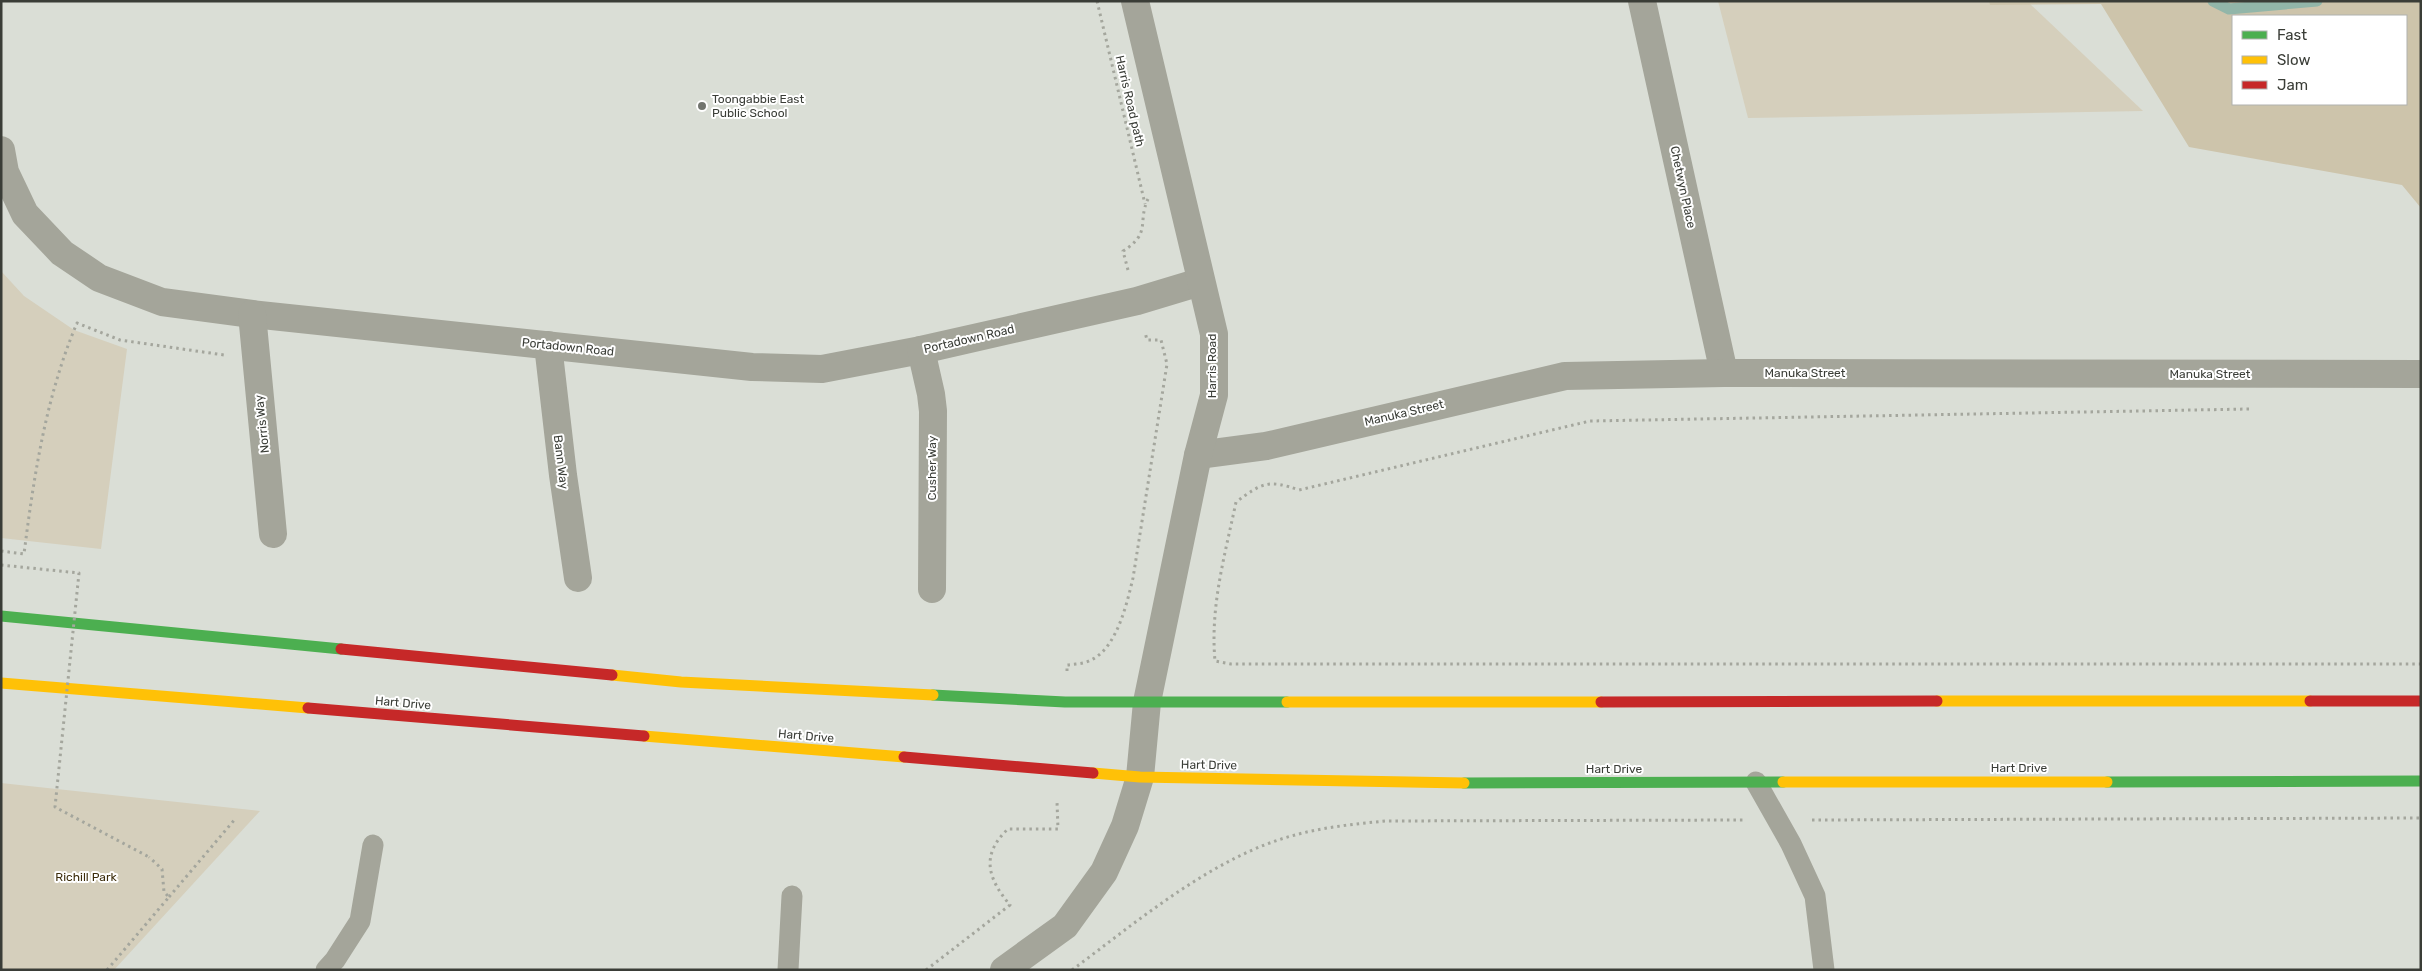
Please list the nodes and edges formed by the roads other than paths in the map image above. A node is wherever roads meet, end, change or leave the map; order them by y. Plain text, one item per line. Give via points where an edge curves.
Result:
1 (1135, 1) edge
2 (1642, 1) edge
3 (1, 150) edge
4 (1200, 282) junction
5 (252, 314) junction
6 (548, 345) junction
7 (921, 350) junction
8 (1724, 373) junction
9 (2421, 374) edge
10 (1198, 455) junction
11 (274, 534) dead end
12 (578, 578) dead end
13 (932, 589) dead end
14 (1, 616) edge
15 (1, 684) edge
16 (2421, 701) edge
17 (1147, 702) junction
18 (1140, 777) junction
19 (2421, 781) edge
20 (1756, 782) junction
21 (373, 845) dead end
22 (792, 896) dead end
23 (326, 970) edge
24 (788, 970) edge
25 (1004, 970) edge
26 (1824, 970) edge

1 - 4 street, Harris Road
2 - 8 street, Chetwyn Place
3 - 5 street, Portadown Road via 4,172 25,214 62,253 92,273 162,302
4 - 7 street, Portadown Road via 1137,301
4 - 10 street, Harris Road via 1214,334 1214,395
5 - 6 street, Portadown Road
5 - 11 street, Norris Way
6 - 7 street, Portadown Road via 752,367 822,369
6 - 12 street, Bann Way
7 - 13 street, Cusher Way via 933,411
8 - 9 street, Manuka Street
8 - 10 street, Manuka Street via 1565,376 1266,446
10 - 17 street, Harris Road
14 - 17 highway via 681,682 1064,702
15 - 18 highway, Hart Drive
16 - 17 highway
17 - 18 street, Harris Road
18 - 20 highway, Hart Drive via 1416,782
18 - 25 street, Harris Road via 1125,826 1104,872 1087,897 1065,926
19 - 20 highway, Hart Drive
20 - 26 lane via 1791,844 1815,896
21 - 23 lane via 360,920 336,960
22 - 24 lane

